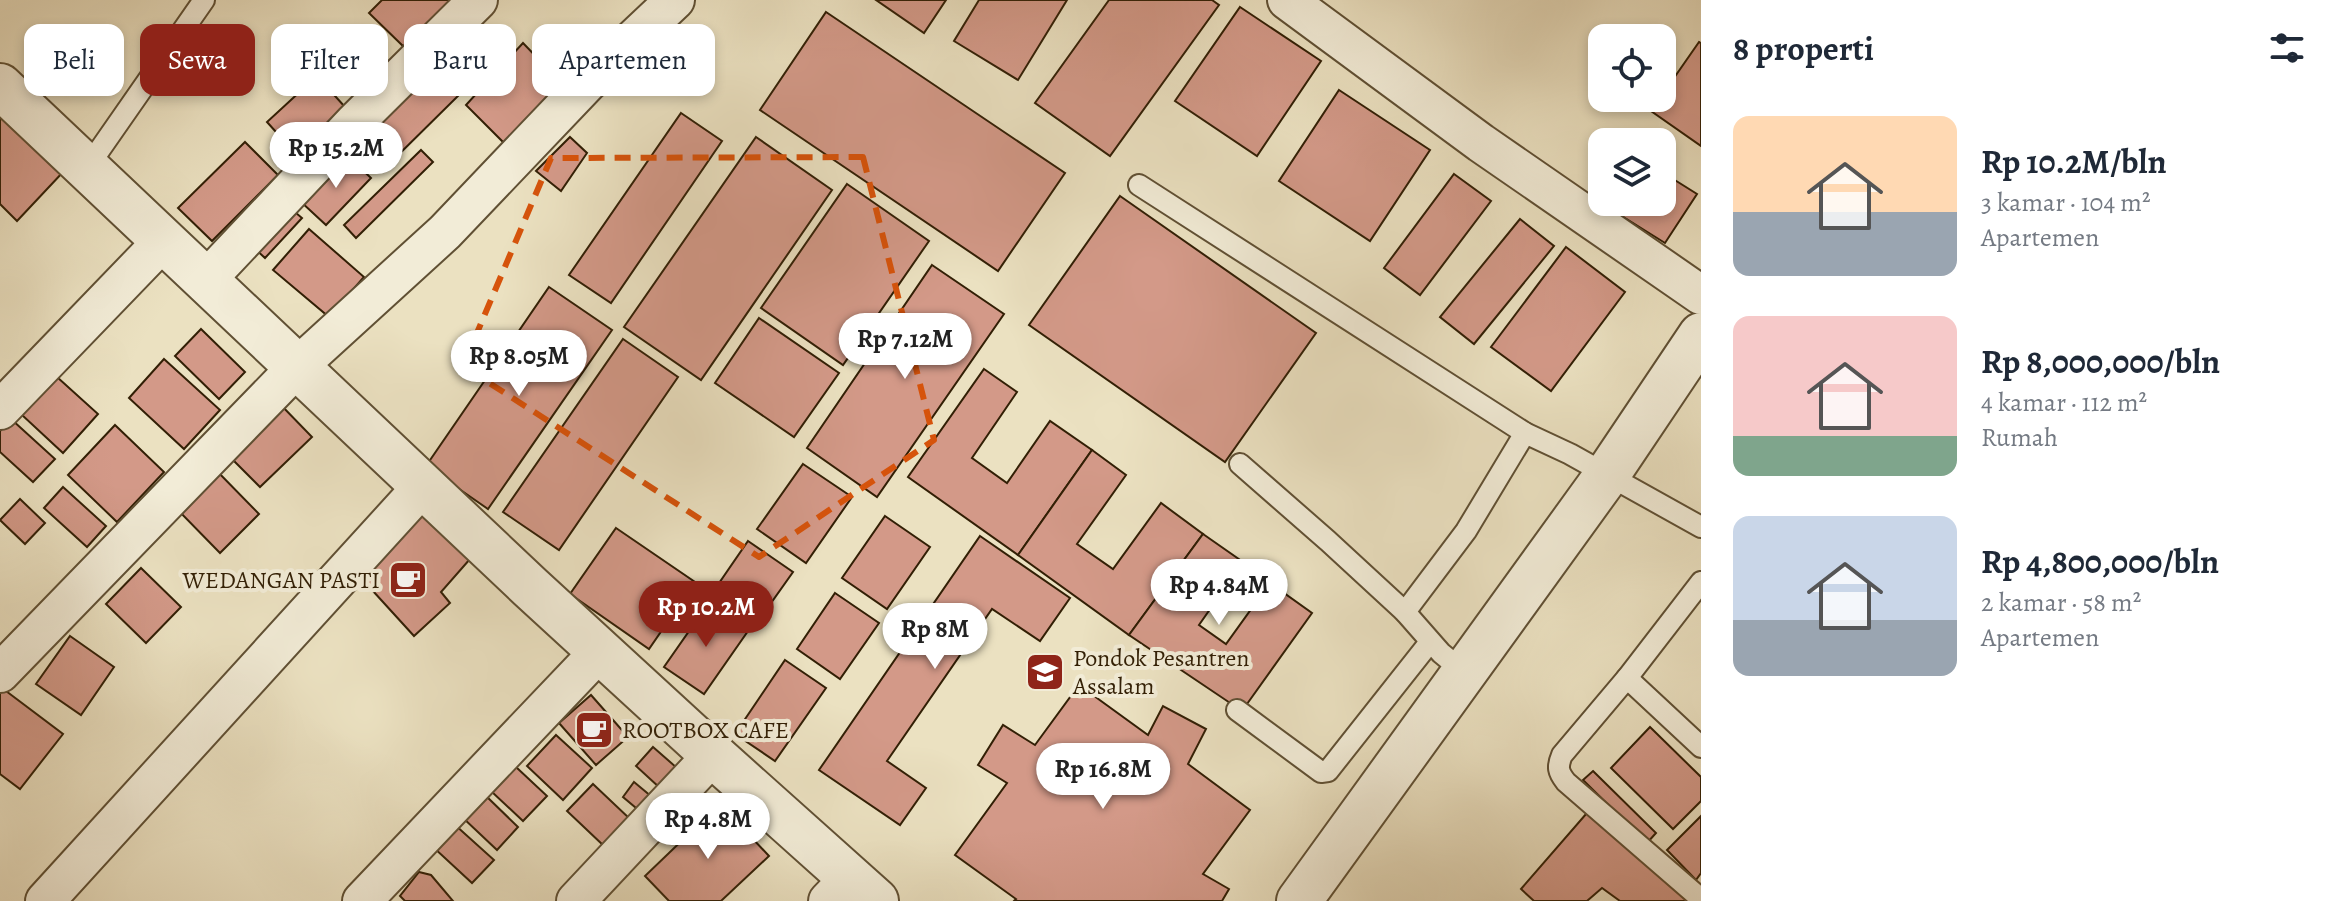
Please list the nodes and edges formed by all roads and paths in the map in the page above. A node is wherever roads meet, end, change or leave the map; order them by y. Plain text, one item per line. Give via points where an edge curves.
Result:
1 (204, 0) edge
2 (478, 0) edge
3 (675, 0) edge
4 (1287, 0) edge
5 (1, 90) edge
6 (87, 168) junction
7 (1139, 185) dead end
8 (164, 240) junction
9 (206, 280) junction
10 (1701, 295) edge
11 (1701, 335) edge
12 (297, 367) junction
13 (0, 410) edge
14 (1525, 433) junction
15 (1240, 464) dead end
16 (1607, 475) junction
17 (423, 486) junction
18 (1701, 527) edge
19 (1701, 582) edge
20 (1405, 612) junction
21 (1430, 642) junction
22 (600, 651) junction
23 (1464, 672) junction
24 (0, 673) edge
25 (1627, 678) junction
26 (1237, 710) dead end
27 (1701, 747) edge
28 (713, 755) junction
29 (851, 893) edge
30 (1701, 899) edge
31 (45, 901) edge
32 (362, 901) edge
33 (576, 901) edge
34 (1299, 901) edge

1 - 6 lane
2 - 9 street
3 - 12 street via 587,83 445,232
4 - 10 street
5 - 6 street
6 - 8 street
7 - 14 lane
8 - 9 street
8 - 13 street
9 - 12 street
11 - 16 street
12 - 17 street
12 - 24 street
14 - 16 lane
14 - 20 lane via 1466,531
15 - 20 lane
16 - 18 lane
16 - 23 street
17 - 22 street
17 - 31 street
19 - 25 lane
20 - 21 lane
21 - 23 lane
21 - 26 lane via 1328,771 1321,772
22 - 28 street
22 - 32 street
23 - 34 street
25 - 27 lane
25 - 30 lane via 1562,755 1559,772
28 - 29 street
28 - 33 street

